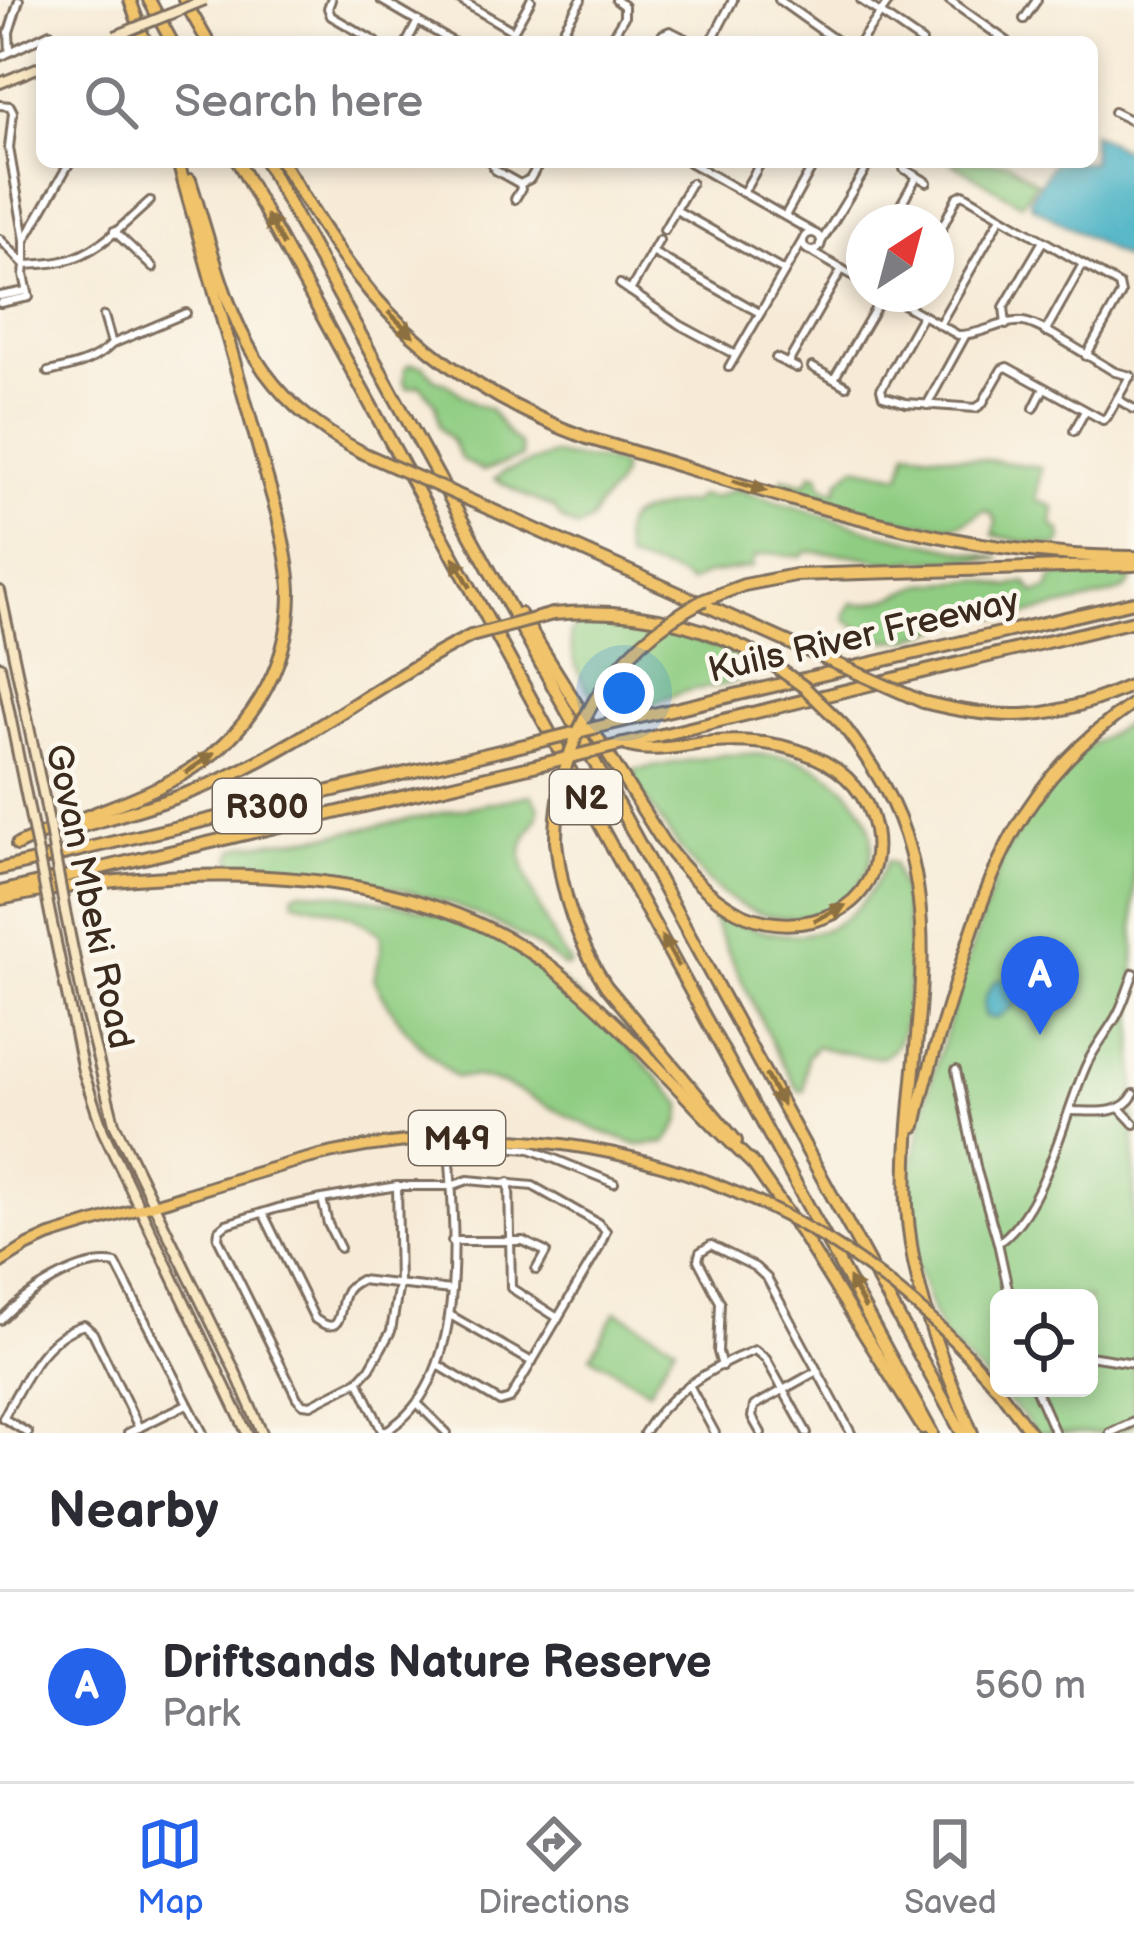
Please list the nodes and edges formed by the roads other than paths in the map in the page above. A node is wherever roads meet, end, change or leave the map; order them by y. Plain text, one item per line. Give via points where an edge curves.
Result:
1 (19, 0) edge
2 (130, 0) edge
3 (149, 0) edge
4 (181, 0) edge
5 (205, 0) edge
6 (331, 0) edge
7 (381, 0) edge
8 (460, 0) edge
9 (480, 0) edge
10 (531, 0) edge
11 (581, 0) edge
12 (616, 0) edge
13 (733, 0) edge
14 (779, 0) edge
15 (861, 0) edge
16 (890, 0) edge
17 (949, 0) edge
18 (1034, 1) edge
19 (476, 9) junction
20 (880, 14) junction
21 (1024, 19) dead end
22 (418, 22) junction
23 (513, 31) junction
24 (50, 33) dead end
25 (44, 36) edge
26 (115, 36) edge
27 (143, 36) edge
28 (169, 36) edge
29 (201, 36) edge
30 (366, 36) edge
31 (410, 36) edge
32 (442, 36) edge
33 (510, 36) edge
34 (560, 36) edge
35 (612, 36) edge
36 (714, 36) edge
37 (830, 36) edge
38 (864, 36) edge
39 (913, 36) edge
40 (1000, 36) edge
41 (36, 40) edge
42 (10, 52) junction
43 (0, 57) edge
44 (36, 68) edge
45 (0, 82) edge
46 (0, 104) edge
47 (1114, 112) dead end
48 (1134, 122) edge
49 (67, 168) edge
50 (184, 168) edge
51 (184, 168) edge
52 (241, 168) edge
53 (269, 168) edge
54 (287, 168) edge
55 (494, 168) edge
56 (536, 168) edge
57 (708, 168) edge
58 (758, 168) edge
59 (812, 168) edge
60 (867, 168) edge
61 (904, 169) dead end
62 (917, 176) junction
63 (927, 182) dead end
64 (692, 183) dead end
65 (520, 184) junction
66 (743, 193) junction
67 (515, 199) dead end
68 (150, 201) dead end
69 (901, 204) edge
70 (954, 204) edge
71 (676, 210) junction
72 (784, 217) junction
73 (1001, 217) junction
74 (799, 225) junction
75 (664, 230) dead end
76 (115, 231) junction
77 (0, 238) edge
78 (803, 239) junction
79 (25, 240) junction
80 (659, 240) dead end
81 (818, 240) junction
82 (1042, 241) junction
83 (809, 250) junction
84 (652, 252) junction
85 (794, 253) junction
86 (823, 258) junction
87 (1083, 264) junction
88 (25, 266) junction
89 (153, 268) dead end
90 (842, 269) junction
91 (784, 271) junction
92 (846, 271) edge
93 (620, 284) dead end
94 (630, 291) junction
95 (0, 300) edge
96 (874, 312) edge
97 (916, 312) edge
98 (186, 313) dead end
99 (760, 313) junction
100 (104, 316) dead end
101 (922, 316) junction
102 (1006, 325) junction
103 (939, 326) junction
104 (1045, 332) junction
105 (965, 336) junction
106 (112, 344) junction
107 (736, 355) junction
108 (1086, 356) junction
109 (776, 358) dead end
110 (788, 363) junction
111 (729, 367) dead end
112 (812, 367) dead end
113 (797, 368) dead end
114 (48, 372) dead end
115 (1132, 375) edge
116 (834, 379) junction
117 (846, 386) dead end
118 (1044, 388) junction
119 (1118, 399) junction
120 (927, 405) junction
121 (1034, 408) dead end
122 (1134, 409) edge
123 (1085, 411) junction
124 (1074, 431) dead end
125 (1134, 561) edge
126 (496, 582) junction
127 (0, 591) edge
128 (1134, 602) edge
129 (1134, 621) edge
130 (0, 666) edge
131 (1134, 684) edge
132 (1134, 703) edge
133 (623, 744) junction
134 (17, 845) junction
135 (0, 850) edge
136 (0, 869) edge
137 (0, 896) edge
138 (1134, 973) edge
139 (956, 1070) dead end
140 (1134, 1094) edge
141 (1120, 1109) junction
142 (1070, 1111) junction
143 (1134, 1124) edge
144 (458, 1138) junction
145 (909, 1156) junction
146 (450, 1162) dead end
147 (755, 1166) junction
148 (509, 1182) junction
149 (614, 1184) dead end
150 (397, 1186) junction
151 (452, 1186) junction
152 (322, 1199) junction
153 (153, 1204) junction
154 (138, 1209) junction
155 (263, 1213) junction
156 (510, 1240) junction
157 (452, 1241) junction
158 (998, 1243) junction
159 (340, 1248) dead end
160 (0, 1263) edge
161 (536, 1270) dead end
162 (399, 1284) junction
163 (1008, 1289) edge
164 (452, 1290) junction
165 (450, 1315) junction
166 (558, 1318) junction
167 (0, 1320) edge
168 (1098, 1358) edge
169 (532, 1362) junction
170 (1134, 1363) edge
171 (438, 1365) junction
172 (722, 1366) junction
173 (817, 1371) junction
174 (358, 1381) junction
175 (689, 1385) junction
176 (783, 1389) junction
177 (1039, 1397) edge
178 (416, 1402) junction
179 (187, 1404) junction
180 (2, 1418) edge
181 (1134, 1422) edge
182 (139, 1427) junction
183 (28, 1433) edge
184 (128, 1433) edge
185 (203, 1433) edge
186 (247, 1433) edge
187 (262, 1433) edge
188 (383, 1433) edge
189 (447, 1433) edge
190 (644, 1433) edge
191 (715, 1433) edge
192 (761, 1433) edge
193 (807, 1433) edge
194 (851, 1433) edge
195 (930, 1433) edge
196 (962, 1433) edge
197 (972, 1433) edge
198 (1031, 1433) edge
199 (1055, 1433) edge
200 (1110, 1433) edge

1 - 42 street
2 - 27 highway
3 - 28 highway
4 - 29 highway
5 - 26 main road, bridge
6 - 30 street via 331,16
7 - 22 street
8 - 19 street
9 - 19 street
10 - 23 street
11 - 34 street
12 - 35 street via 625,13
13 - 36 street
14 - 37 street
15 - 20 street
16 - 20 street
17 - 40 street
18 - 21 street
19 - 23 street
20 - 38 street
20 - 39 street
22 - 31 street
22 - 32 street
23 - 33 street
24 - 25 street
41 - 42 street
42 - 43 street
44 - 45 main road
46 - 79 street via 14,112 10,152
47 - 48 street
49 - 79 street
50 - 131 highway, bridge via 233,317 257,363 305,416 365,454 923,702 1033,716
134 -> 51 highway via 204,761 254,710 286,636 283,537
195 -> 52 highway, N2
53 - 126 highway, N2
54 -> 125 highway via 390,314 463,375 542,421 907,530
55 - 65 street
56 - 65 street
57 - 66 street
58 - 66 street
59 - 72 street
60 - 81 street
61 - 62 street
62 - 63 street
62 - 69 street
64 - 71 street
65 - 67 street
66 - 72 street
68 - 76 street
70 - 73 street via 963,194
71 - 75 street
71 - 91 street
72 - 74 street
73 - 82 street
73 - 103 street
74 - 78 street
74 - 81 street
76 - 88 street via 72,259
76 - 89 street
77 - 88 street
78 - 81 street
78 - 83 street
78 - 85 street
79 - 88 street
80 - 84 street
81 - 83 street
81 - 86 street
82 - 87 street
82 - 102 street via 1004,308
83 - 85 street
83 - 86 street
84 - 94 street
84 - 99 street
85 - 91 street
86 - 90 street
87 - 104 street
87 - 108 street via 1122,290
88 - 95 street via 28,294
90 - 92 street
90 - 110 street
91 - 99 street
93 - 94 street
94 - 107 street
96 - 116 street
97 - 101 street
98 - 106 street
99 - 107 street
100 - 106 street
101 - 103 street
101 - 120 street via 880,391
102 - 104 street
102 - 105 street
103 - 105 street
104 - 108 street
105 - 120 street
106 - 114 street via 95,358
107 - 111 street
108 - 115 street
109 - 110 street
110 - 113 street
112 - 116 street
115 - 119 street
116 - 117 street
118 - 120 street via 1005,368 978,408
118 - 121 street
118 - 123 street
119 - 122 street
119 - 123 street via 1105,419
123 - 124 street
125 - 147 highway, bridge via 772,578 724,591 639,644 585,714 558,803 565,900 606,986
126 -> 133 highway via 663,842 718,900 763,921 804,924 845,907 866,884 876,854 872,816 847,778 816,756 762,742
126 -> 196 highway, N2
127 - 153 main road, Govan Mbeki Road, bridge via 85,1008 114,1123
128 - 136 highway, Kuils River Freeway / R300, bridge
129 - 133 highway, Kuils River Freeway / R300
130 - 154 main road, Govan Mbeki Road, bridge via 90,1096
132 - 145 highway via 1061,765 995,866
133 - 137 highway, R300, bridge
134 - 135 highway
134 - 145 highway, bridge via 222,779 471,636 553,614 678,622 729,640 805,687 842,724 896,810 920,900 922,949
137 - 147 highway via 121,880 240,877 339,885 442,908 562,976
138 - 142 street
139 - 158 street
140 - 141 street
141 - 142 street
141 - 143 street
142 - 158 street via 1051,1164
144 - 149 street via 530,1150
144 - 153 main road, M49 via 321,1155
144 - 198 main road, M49, bridge via 614,1153 679,1170 794,1220 923,1310
145 - 197 highway via 918,1283
146 - 151 street
147 - 195 highway
148 - 151 street
148 - 156 street
148 - 166 street via 542,1190 606,1231
150 - 151 street
150 - 152 street
150 - 162 street
151 - 157 street
152 - 155 street
152 - 159 street
153 - 154 main road, M49
153 - 187 main road, Govan Mbeki Road
154 - 160 main road, M49 via 49,1237
154 - 186 main road, Govan Mbeki Road
155 - 162 street via 322,1324 339,1319 356,1282
155 - 174 street via 226,1224 218,1238 300,1402 310,1405
156 - 157 street
156 - 161 street via 544,1250
156 - 166 street via 511,1288
157 - 164 street
158 - 163 street
162 - 164 street
162 - 174 street via 391,1331
164 - 165 street
165 - 169 street
165 - 171 street
166 - 169 street
167 - 179 street via 56,1278 116,1264
168 - 170 street
169 - 171 street via 506,1402
171 - 178 street
172 - 173 street via 720,1302 698,1260 711,1245 764,1274
172 - 175 street
172 - 176 street via 758,1350
173 - 176 street
173 - 194 street
174 - 188 street
175 - 190 street
175 - 191 street
176 - 192 street via 752,1409
176 - 193 street
177 - 199 street
178 - 188 street
178 - 189 street
179 - 182 street
179 - 185 street
180 - 182 street via 42,1354 83,1325
180 - 183 street
181 - 200 street
182 - 184 street

